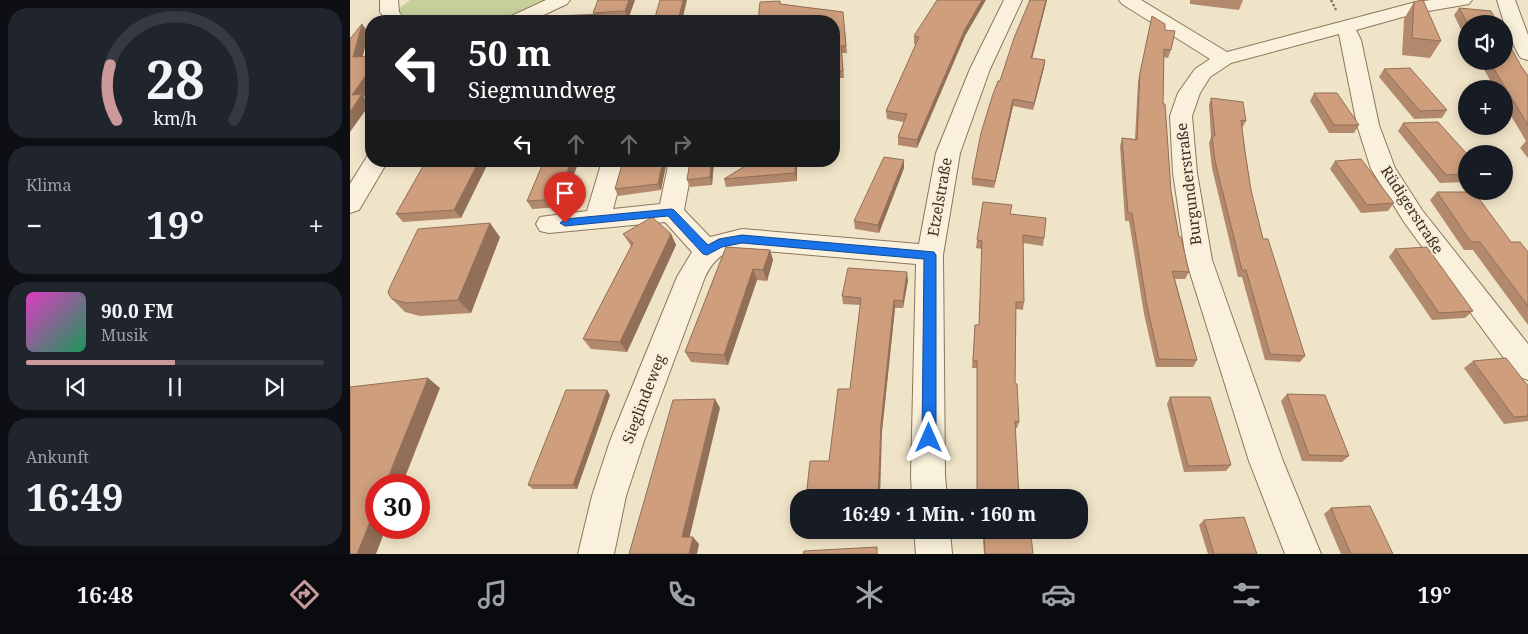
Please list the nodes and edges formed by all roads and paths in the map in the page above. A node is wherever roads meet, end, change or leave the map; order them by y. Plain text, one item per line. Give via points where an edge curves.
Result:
1 (560, 0) edge
2 (1013, 0) edge
3 (1128, 0) edge
4 (1463, 0) edge
5 (1501, 0) edge
6 (1506, 0) edge
7 (1511, 0) edge
8 (529, 15) edge
9 (1346, 28) junction
10 (1528, 54) edge
11 (1224, 59) junction
12 (372, 167) edge
13 (612, 167) edge
14 (680, 167) edge
15 (350, 204) edge
16 (671, 212) junction
17 (597, 220) junction
18 (549, 224) dead end
19 (707, 251) junction
20 (930, 255) junction
21 (1528, 367) edge
22 (929, 489) edge
23 (933, 539) edge
24 (596, 554) edge
25 (934, 554) edge
26 (1304, 554) edge

1 - 8 street
2 - 20 street, Etzelstraße via 980,70 948,153
3 - 11 street
4 - 9 street, Burgunderstraße via 1416,8
5 - 6 street
6 - 7 street
6 - 10 street
9 - 11 street, Burgunderstraße
9 - 21 street, Rüdigerstraße via 1368,125 1383,169 1413,216
11 - 26 street, Burgunderstraße via 1202,73 1189,93 1181,116 1185,173 1199,260 1266,461
12 - 15 street
13 - 17 street
14 - 16 street
16 - 17 street
16 - 19 street
17 - 18 street
19 - 20 street via 719,243 742,239
19 - 24 street, Sieglindeweg via 698,261 627,441 609,496
20 - 22 street, Etzelstraße
23 - 25 street

